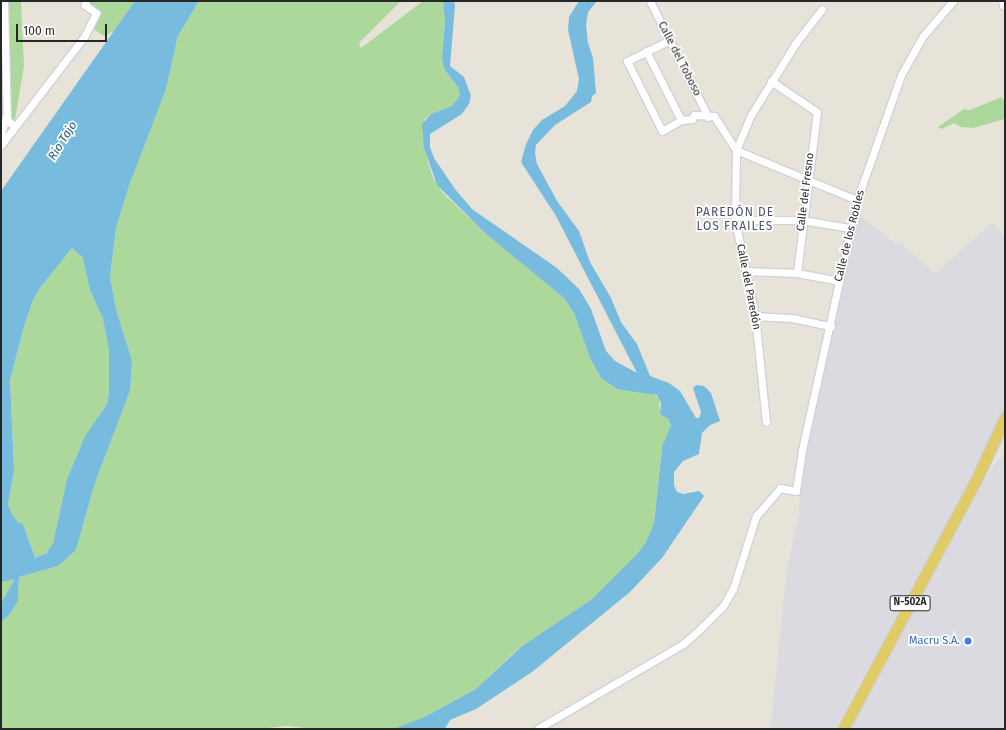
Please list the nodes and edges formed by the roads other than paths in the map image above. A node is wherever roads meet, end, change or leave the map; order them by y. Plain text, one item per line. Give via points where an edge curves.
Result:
1 (4, 1) edge
2 (85, 1) edge
3 (650, 1) edge
4 (953, 1) edge
5 (1004, 1) edge
6 (1005, 5) edge
7 (822, 9) dead end
8 (670, 40) junction
9 (646, 51) junction
10 (771, 81) junction
11 (7, 112) junction
12 (708, 117) junction
13 (681, 120) junction
14 (14, 126) junction
15 (1, 134) edge
16 (1, 145) edge
17 (736, 150) junction
18 (808, 179) junction
19 (857, 200) junction
20 (735, 220) junction
21 (802, 220) junction
22 (850, 228) junction
23 (746, 271) junction
24 (797, 273) junction
25 (839, 281) junction
26 (755, 316) junction
27 (830, 326) junction
28 (1005, 417) edge
29 (766, 422) dead end
30 (1005, 432) edge
31 (977, 478) junction
32 (537, 729) edge
33 (843, 729) edge

1 - 11 street
2 - 14 street via 85,5 96,13 84,36
3 - 8 street, Calle del Toboso
4 - 19 street, Calle de los Robles via 923,36 900,75
5 - 6 main road
7 - 10 street, Calle del Paredón via 794,44
8 - 9 street
8 - 12 street, Calle del Toboso
9 - 13 street
9 - 13 street via 627,61 662,131
10 - 17 street, Calle del Paredón via 751,115
10 - 18 street, Calle del Fresno via 817,112
11 - 14 street via 7,120
11 - 15 street
12 - 13 street via 694,115 692,119
12 - 17 street via 714,116
14 - 16 street
17 - 18 street
17 - 20 street, Calle del Paredón
18 - 19 street
18 - 21 street, Calle del Fresno
19 - 22 street, Calle de los Robles
20 - 21 street
20 - 23 street, Calle del Paredón
21 - 22 street
21 - 24 street, Calle del Fresno
22 - 25 street, Calle de los Robles
23 - 24 street
23 - 26 street, Calle del Paredón
24 - 25 street
25 - 27 street, Calle de los Robles
26 - 27 street via 792,318
26 - 29 street, Calle del Paredón
27 - 32 street, Calle de los Robles via 802,450 796,491 780,488 756,516 733,589 723,606 683,644
28 - 31 main road, N-502A
30 - 31 main road, N-502A
31 - 33 main road, N-502A

